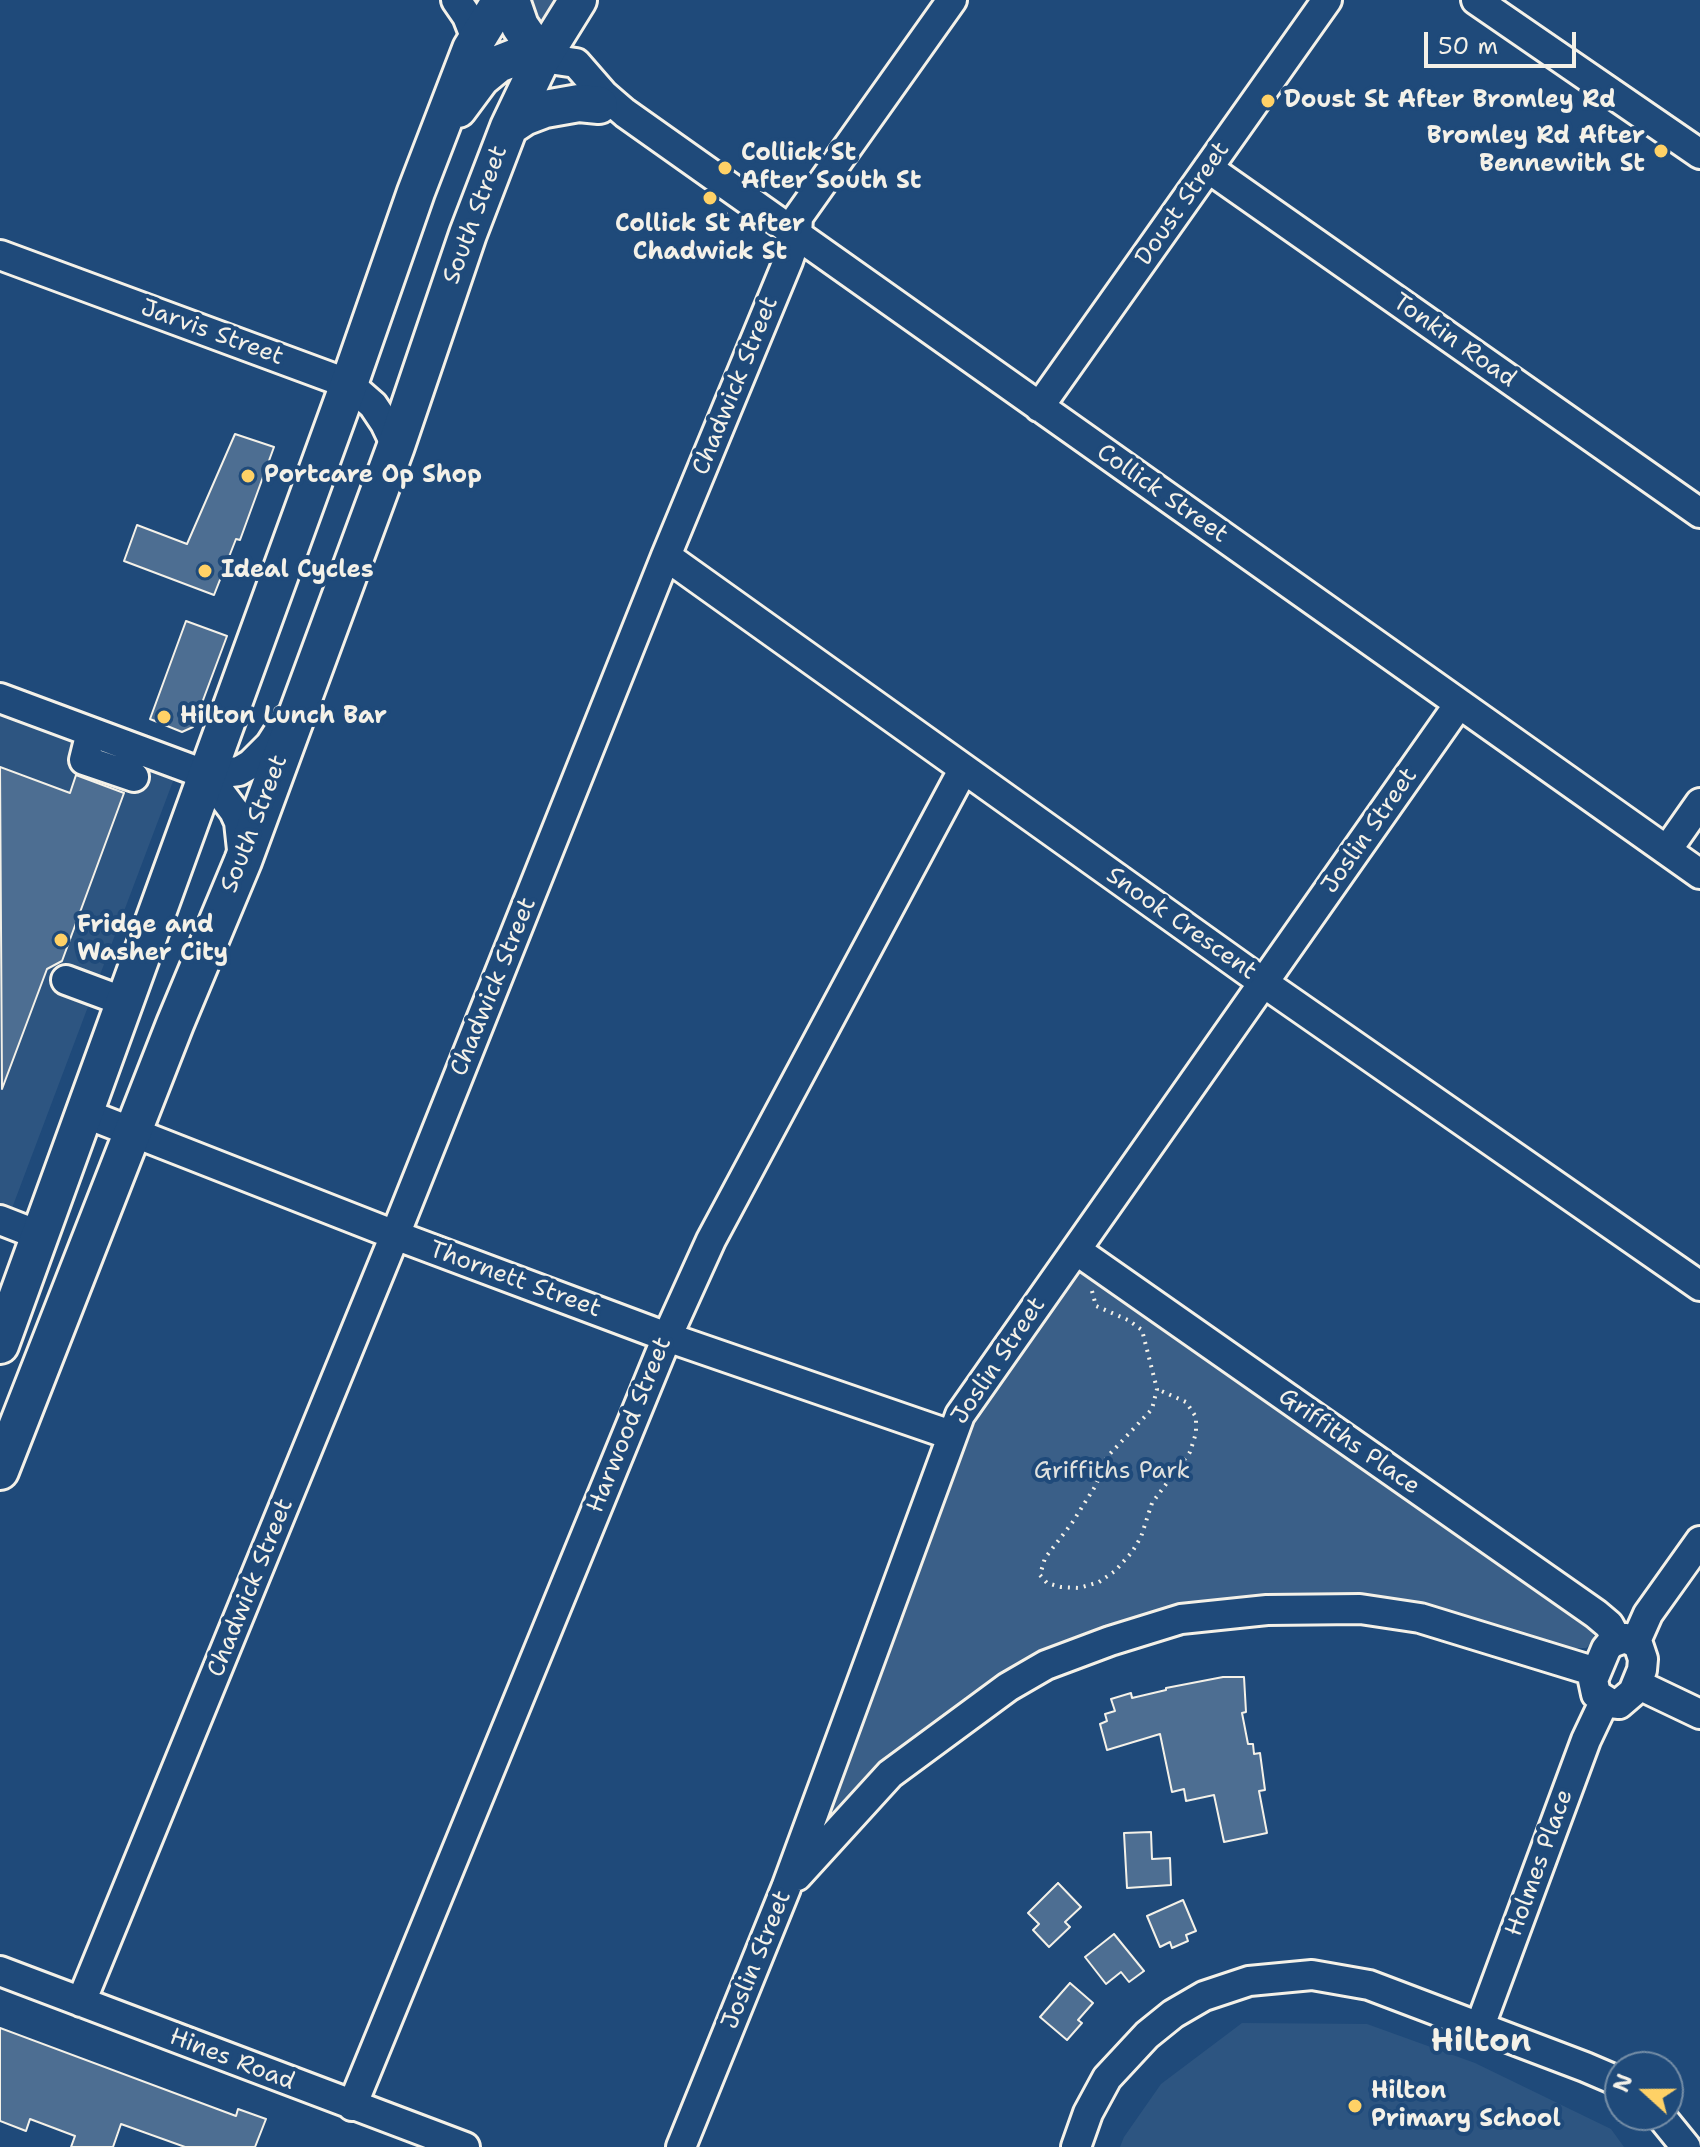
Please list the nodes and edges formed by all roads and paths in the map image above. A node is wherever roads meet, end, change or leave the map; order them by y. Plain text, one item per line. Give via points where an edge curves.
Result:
1 (456, 0) edge
2 (501, 0) edge
3 (511, 0) edge
4 (578, 0) edge
5 (952, 0) edge
6 (1327, 0) edge
7 (1476, 0) edge
8 (476, 39) junction
9 (542, 58) junction
10 (612, 109) junction
11 (509, 127) junction
12 (436, 139) junction
13 (1700, 154) edge
14 (1208, 168) junction
15 (718, 208) dead end
16 (717, 228) dead end
17 (797, 235) junction
18 (0, 255) edge
19 (349, 384) junction
20 (1039, 407) junction
21 (396, 446) junction
22 (1700, 513) edge
23 (666, 556) junction
24 (303, 694) junction
25 (0, 698) edge
26 (1459, 704) junction
27 (91, 732) junction
28 (963, 770) junction
29 (207, 775) junction
30 (134, 777) dead end
31 (1700, 803) edge
32 (1667, 850) junction
33 (243, 861) junction
34 (1700, 874) edge
35 (66, 980) dead end
36 (1264, 983) junction
37 (125, 1002) junction
38 (84, 1113) junction
39 (133, 1133) junction
40 (0, 1220) edge
41 (395, 1235) junction
42 (41, 1236) junction
43 (1087, 1258) junction
44 (24, 1281) junction
45 (1700, 1286) edge
46 (70, 1297) junction
47 (667, 1337) junction
48 (0, 1345) edge
49 (1157, 1389) junction
50 (951, 1435) junction
51 (7, 1441) edge
52 (0, 1471) edge
53 (1700, 1541) edge
54 (1626, 1640) junction
55 (1596, 1672) junction
56 (1637, 1684) junction
57 (1604, 1702) junction
58 (1700, 1714) edge
59 (786, 1888) junction
60 (0, 1971) edge
61 (81, 2002) junction
62 (1480, 2026) junction
63 (1604, 2076) edge
64 (352, 2106) junction
65 (1673, 2131) edge
66 (465, 2147) edge
67 (681, 2147) edge
68 (1076, 2147) edge
69 (1686, 2147) edge

1 - 8 street
2 - 8 main road
3 - 9 main road via 520,26
4 - 9 main road, South Street
5 - 17 street, Chadwick Street via 798,217
6 - 14 street, Doust Street
7 - 13 street
8 - 12 main road
9 - 10 street, Collick Street via 555,74
9 - 11 main road, South Street
9 - 12 main road via 516,57 498,64 481,78
10 - 11 main road via 579,103 545,109
10 - 17 street, Collick Street
11 - 21 main road, South Street
12 - 19 main road
14 - 20 street, Doust Street
14 - 22 street, Tonkin Road
15 - 16 path via 726,214
17 - 20 street, Collick Street
17 - 23 street, Chadwick Street
18 - 19 street, Jarvis Street
19 - 21 street, Jarvis Street via 373,405
19 - 29 main road
20 - 26 street, Collick Street
21 - 24 main road, South Street
23 - 28 street, Snook Crescent
23 - 41 street, Chadwick Street
24 - 29 street via 260,757 239,771
24 - 33 main road, South Street
25 - 27 street
26 - 32 street, Collick Street
26 - 36 street, Joslin Street
27 - 29 street
27 - 30 street via 84,760
28 - 36 street, Snook Crescent
28 - 47 street, Harwood Street via 711,1240
29 - 33 street via 239,822
29 - 37 main road
31 - 32 street
32 - 34 street, Collick Street
33 - 39 main road, South Street
35 - 37 street
36 - 43 street, Joslin Street
36 - 45 street, Snook Crescent
37 - 38 main road
38 - 39 street, Thornett Street
38 - 42 main road
39 - 41 street, Thornett Street
39 - 46 main road, South Street
40 - 42 street
41 - 47 street, Thornett Street
41 - 61 street, Chadwick Street
42 - 44 main road
43 - 49 path via 1096,1306 1142,1330
43 - 50 street, Joslin Street via 969,1399
43 - 54 street, Griffiths Place
44 - 46 main road via 47,1284
44 - 48 main road
46 - 51 main road, South Street
47 - 50 street, Thornett Street
47 - 64 street, Harwood Street
49 - 49 path via 1152,1409 1107,1457 1096,1485 1045,1558 1040,1575 1047,1583 1079,1588 1115,1571 1141,1537 1152,1503 1190,1452 1196,1417 1186,1402
50 - 59 street, Joslin Street
51 - 52 main road, South Street
53 - 54 street
54 - 55 street via 1606,1649
54 - 56 street via 1643,1659
55 - 57 street via 1593,1687
55 - 59 street via 1391,1613 1331,1608 1181,1619 1046,1665 973,1710 890,1774
56 - 57 street via 1619,1704
56 - 58 street
57 - 62 street, Holmes Place
59 - 67 street, Joslin Street
60 - 61 street, Hines Road
61 - 64 street, Hines Road
62 - 63 street
62 - 68 street via 1338,1978 1312,1975 1227,1986 1173,2014 1125,2057 1107,2078
64 - 66 street, Hines Road
65 - 69 street

